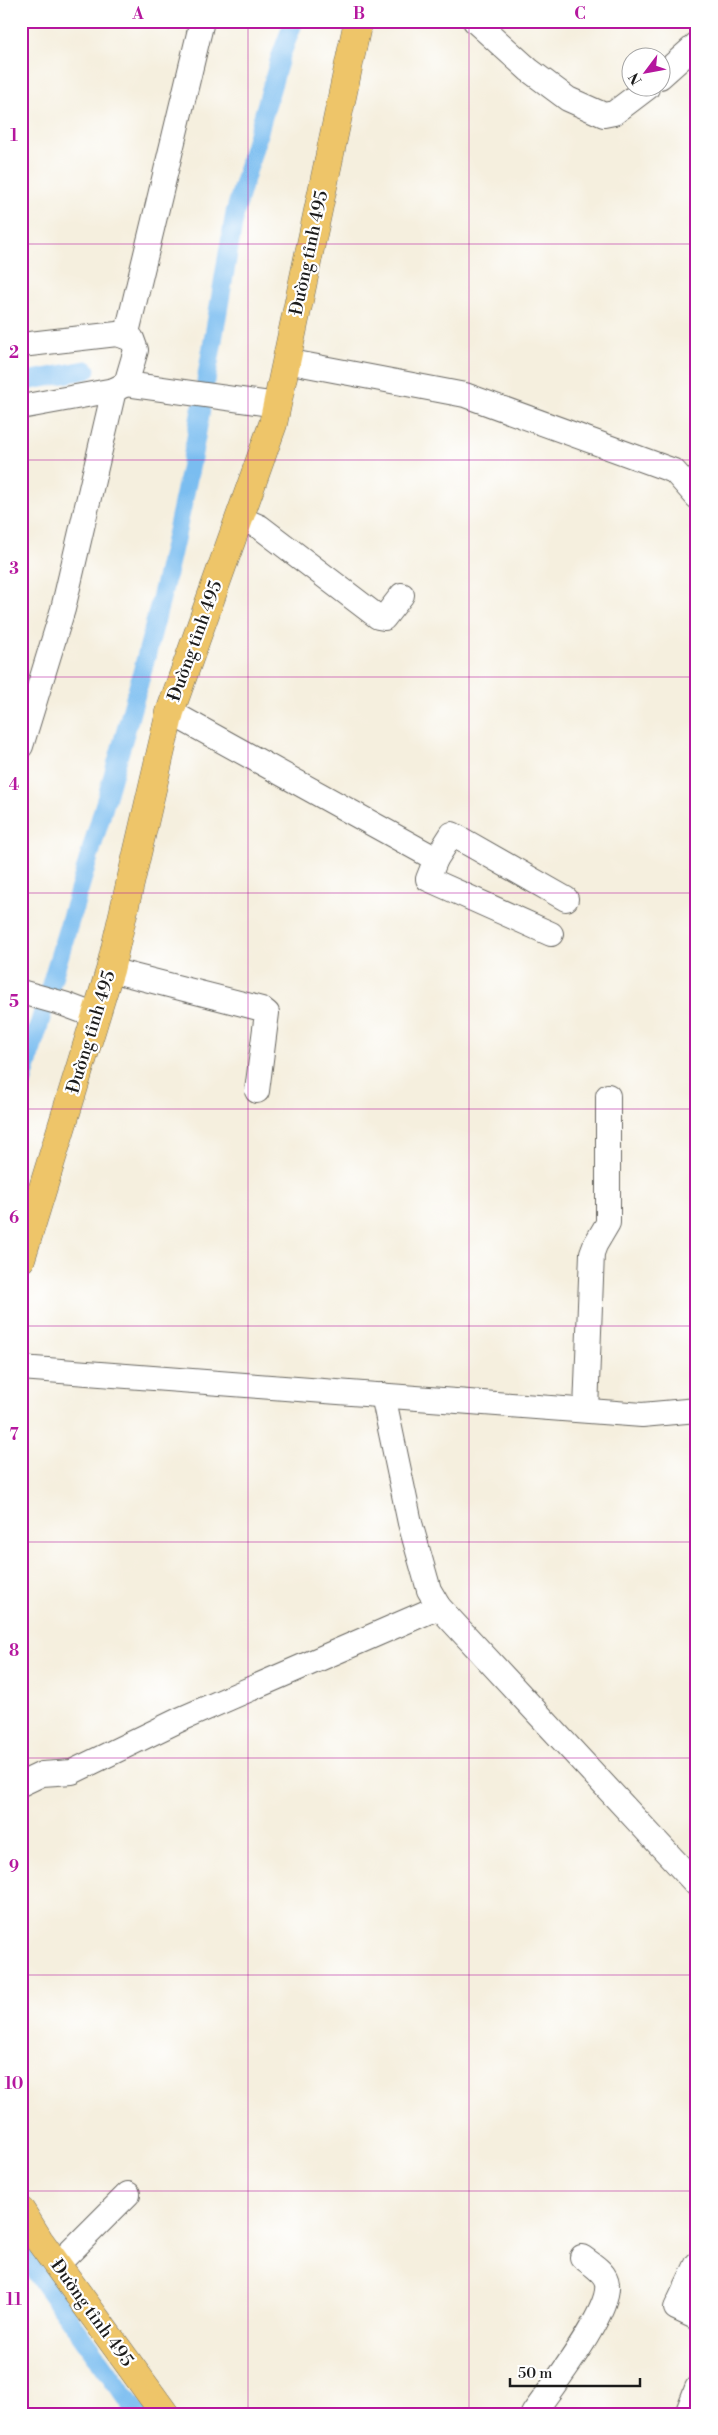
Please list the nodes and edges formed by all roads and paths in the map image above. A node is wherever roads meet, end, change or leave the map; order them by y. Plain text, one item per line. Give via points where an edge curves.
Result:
1 (202, 21) edge
2 (358, 21) edge
3 (475, 21) edge
4 (697, 44) edge
5 (670, 67) edge
6 (634, 98) edge
7 (126, 337) junction
8 (21, 345) edge
9 (286, 361) junction
10 (120, 387) junction
11 (277, 405) junction
12 (21, 407) edge
13 (697, 497) edge
14 (239, 518) junction
15 (402, 595) dead end
16 (170, 712) junction
17 (22, 743) edge
18 (436, 859) junction
19 (566, 899) dead end
20 (551, 934) dead end
21 (110, 970) junction
22 (22, 992) edge
23 (96, 1016) junction
24 (257, 1091) dead end
25 (608, 1096) dead end
26 (21, 1259) edge
27 (21, 1368) edge
28 (383, 1395) junction
29 (586, 1410) junction
30 (697, 1410) edge
31 (439, 1607) junction
32 (21, 1784) edge
33 (697, 1886) edge
34 (128, 2194) dead end
35 (21, 2211) edge
36 (582, 2257) dead end
37 (697, 2264) edge
38 (57, 2265) junction
39 (697, 2318) edge
40 (165, 2414) edge
41 (533, 2414) edge

1 - 7 street
2 - 9 main road, Đường tỉnh 495
3 - 6 street via 568,99 604,115 614,113
4 - 5 street
7 - 8 street via 117,334
7 - 10 street via 132,339 136,350
9 - 11 main road, Đường tỉnh 495
9 - 13 street via 465,396 674,471
10 - 11 street
10 - 12 street
10 - 17 street via 63,609
11 - 14 main road, Đường tỉnh 495
14 - 15 street via 260,528 378,617 384,618
14 - 16 main road, Đường tỉnh 495
16 - 18 street
16 - 21 main road, Đường tỉnh 495
18 - 19 street via 452,834
18 - 20 street via 428,879
21 - 23 main road, Đường tỉnh 495
21 - 24 street via 267,1012
22 - 23 street
23 - 26 main road, Đường tỉnh 495
25 - 29 street via 608,1223 592,1253
27 - 28 street
28 - 29 street
28 - 31 street via 410,1523 429,1590
29 - 30 street via 642,1415
31 - 32 street via 180,1720 132,1745 122,1746 72,1772 42,1774
31 - 33 street
34 - 38 street
35 - 38 main road, Đường tỉnh 495
36 - 41 street via 602,2273 607,2282 607,2293 589,2334
37 - 39 street via 676,2308
38 - 40 main road, Đường tỉnh 495

